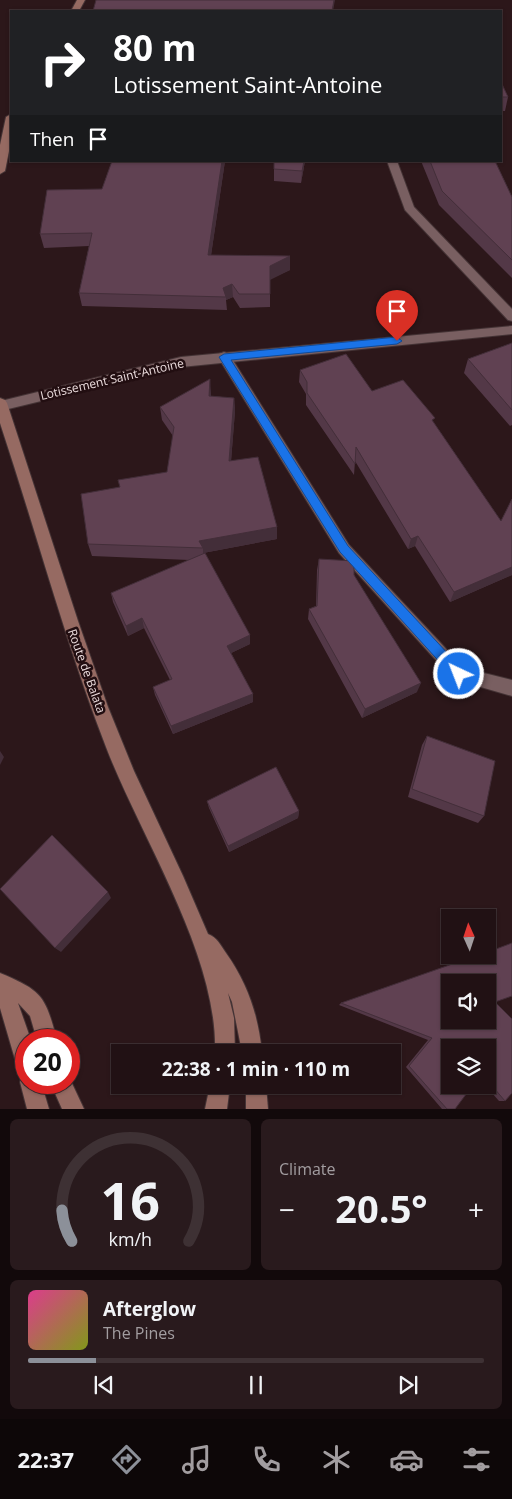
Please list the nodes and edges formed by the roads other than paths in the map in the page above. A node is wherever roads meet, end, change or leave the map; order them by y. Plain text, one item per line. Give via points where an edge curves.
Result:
1 (10, 122) edge
2 (392, 162) edge
3 (0, 171) edge
4 (512, 317) edge
5 (512, 330) edge
6 (224, 357) junction
7 (0, 404) edge
8 (512, 688) edge
9 (198, 930) junction
10 (1, 984) edge
11 (17, 1029) edge
12 (43, 1029) edge
13 (225, 1044) edge
14 (250, 1044) edge
15 (34, 1094) edge
16 (66, 1094) edge
17 (218, 1094) edge
18 (256, 1094) edge
19 (38, 1109) edge
20 (74, 1109) edge
21 (216, 1109) edge
22 (257, 1109) edge

1 - 3 main road
2 - 4 street via 409,208
5 - 6 street, Lotissement Saint-Antoine
6 - 7 street, Lotissement Saint-Antoine via 181,362
6 - 8 street via 344,549 459,674
7 - 9 main road, Route de Balata via 59,594 116,750
9 - 13 main road, Route de Balata via 218,991 226,1027
9 - 14 main road, Route de Balata via 228,973 242,1000
10 - 11 main road
10 - 12 main road via 28,997 39,1011
15 - 19 main road
16 - 20 main road
17 - 21 main road
18 - 22 main road

